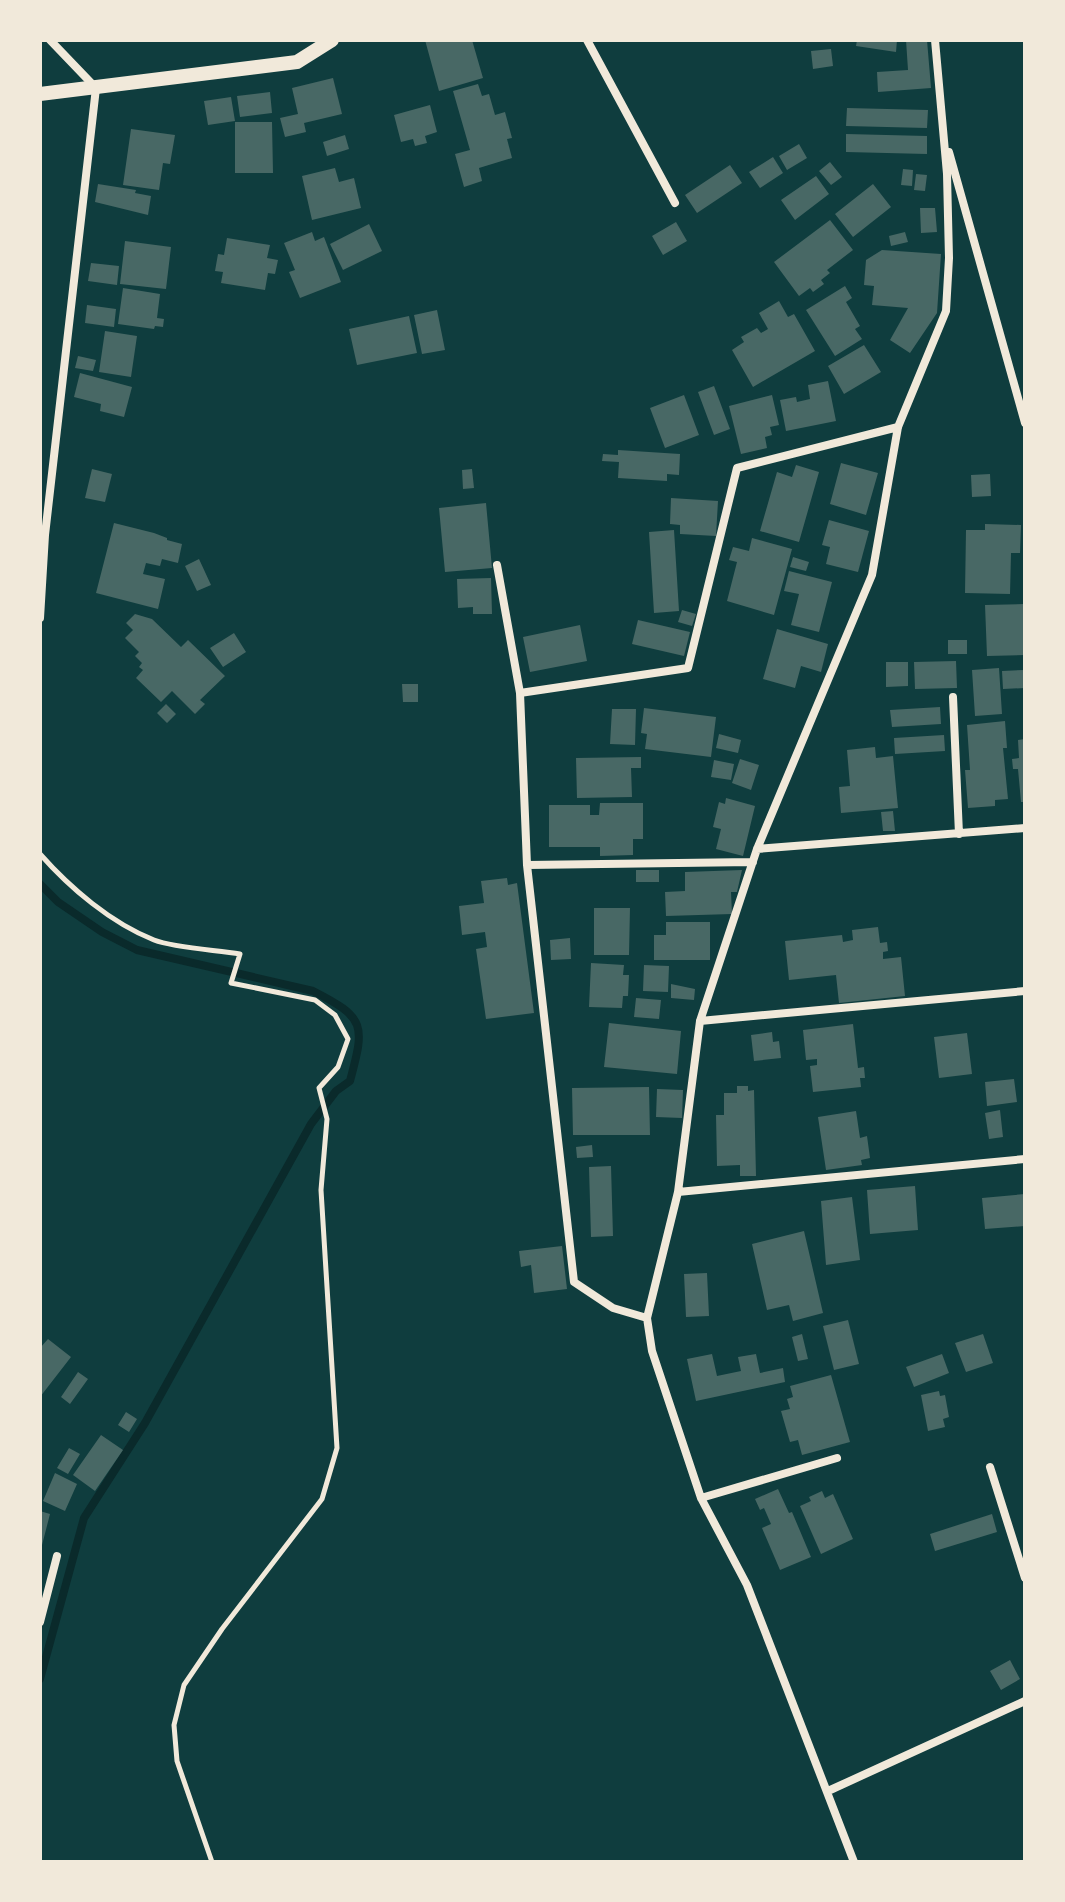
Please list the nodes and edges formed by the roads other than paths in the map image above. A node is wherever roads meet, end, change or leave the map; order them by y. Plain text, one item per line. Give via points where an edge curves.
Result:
1 (50, 40) edge
2 (332, 40) edge
3 (587, 40) edge
4 (935, 40) edge
5 (96, 88) junction
6 (40, 94) edge
7 (943, 132) junction
8 (675, 203) dead end
9 (1025, 423) edge
10 (898, 427) junction
11 (497, 565) dead end
12 (40, 618) edge
13 (520, 693) junction
14 (953, 697) dead end
15 (1025, 828) edge
16 (959, 834) junction
17 (757, 849) junction
18 (753, 862) junction
19 (527, 865) junction
20 (1025, 991) edge
21 (700, 1021) junction
22 (1025, 1159) edge
23 (678, 1192) junction
24 (647, 1318) junction
25 (837, 1458) dead end
26 (990, 1467) dead end
27 (701, 1498) junction
28 (57, 1556) dead end
29 (1025, 1578) edge
30 (40, 1622) edge
31 (1025, 1701) edge
32 (828, 1791) junction
33 (854, 1862) edge

1 - 5 street
2 - 5 street via 297,62
3 - 8 street
4 - 7 street
5 - 6 street
5 - 12 street
7 - 9 street
7 - 10 street via 946,311
10 - 13 street via 737,468 688,668
10 - 17 street via 872,575
11 - 13 street
13 - 19 street
14 - 16 street
15 - 16 street
16 - 17 street
17 - 18 street
18 - 19 street
18 - 21 street
19 - 24 street via 574,1282 613,1308
20 - 21 street
21 - 23 street
22 - 23 street
23 - 24 street
24 - 27 street via 652,1351
25 - 27 street
26 - 29 street
27 - 32 street via 747,1585
28 - 30 street
31 - 32 street
32 - 33 street

